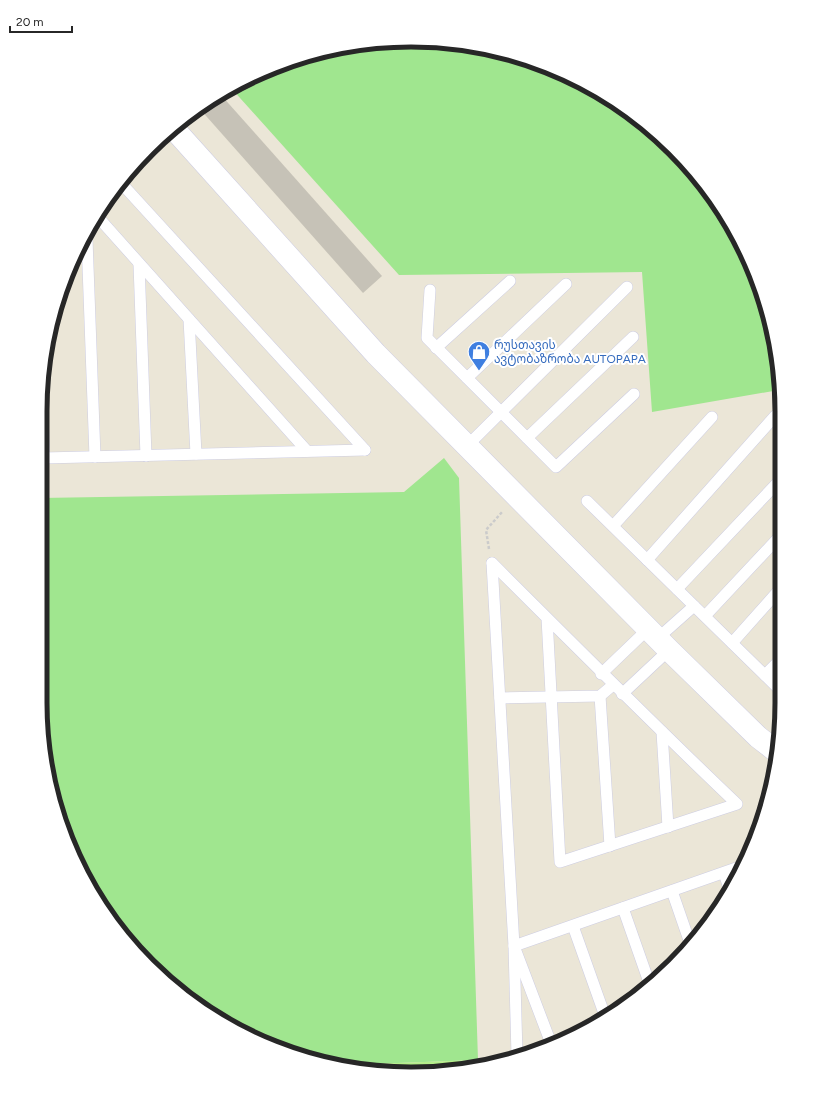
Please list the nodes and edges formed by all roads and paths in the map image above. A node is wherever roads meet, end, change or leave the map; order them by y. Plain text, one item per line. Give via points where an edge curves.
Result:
1 (177, 132) edge
2 (124, 186) edge
3 (101, 221) edge
4 (87, 246) edge
5 (139, 264) junction
6 (510, 281) dead end
7 (566, 284) dead end
8 (628, 287) dead end
9 (430, 290) dead end
10 (188, 319) junction
11 (633, 337) dead end
12 (436, 348) junction
13 (467, 378) junction
14 (634, 394) dead end
15 (500, 411) junction
16 (775, 416) dead end
17 (712, 417) dead end
18 (527, 438) junction
19 (467, 446) junction
20 (307, 451) junction
21 (196, 454) junction
22 (146, 456) junction
23 (94, 457) junction
24 (47, 458) edge
25 (775, 485) edge
26 (518, 497) junction
27 (588, 501) dead end
28 (613, 526) junction
29 (775, 541) edge
30 (647, 560) junction
31 (492, 563) junction
32 (678, 589) junction
33 (775, 595) edge
34 (694, 606) junction
35 (705, 616) junction
36 (547, 618) junction
37 (659, 639) junction
38 (732, 643) junction
39 (775, 665) edge
40 (601, 674) junction
41 (765, 675) junction
42 (613, 685) junction
43 (775, 685) edge
44 (622, 694) junction
45 (600, 696) junction
46 (551, 697) junction
47 (500, 698) junction
48 (662, 732) junction
49 (772, 748) edge
50 (668, 827) junction
51 (610, 846) junction
52 (734, 869) edge
53 (724, 873) junction
54 (727, 883) edge
55 (672, 891) junction
56 (623, 908) junction
57 (574, 926) junction
58 (689, 939) edge
59 (514, 946) junction
60 (648, 979) edge
61 (604, 1012) edge
62 (549, 1039) edge
63 (517, 1051) edge

1 - 19 street via 376,354
2 - 20 lane via 365,450
3 - 5 lane
4 - 23 lane
5 - 10 lane
5 - 22 lane
6 - 12 lane
7 - 13 lane
8 - 15 lane
9 - 12 lane via 427,338
10 - 20 lane
10 - 21 lane
11 - 18 lane
12 - 13 lane
13 - 15 lane
14 - 18 lane via 556,467
15 - 18 lane
15 - 19 lane
16 - 30 lane
17 - 28 lane
19 - 26 street
20 - 21 lane
21 - 22 lane
22 - 23 lane
23 - 24 lane
25 - 32 lane
26 - 31 path via 486,530
26 - 37 street
27 - 28 lane
28 - 30 lane
29 - 35 lane
30 - 32 lane
31 - 36 lane
31 - 47 lane
32 - 34 lane
33 - 38 lane
34 - 35 lane
34 - 37 lane
35 - 38 lane
36 - 40 lane
36 - 46 lane
37 - 40 lane
37 - 44 lane
37 - 49 street
38 - 41 lane
39 - 41 lane
40 - 42 lane
41 - 43 lane
42 - 44 lane
42 - 45 lane
44 - 48 lane
45 - 46 lane
45 - 51 lane
46 - 47 lane
46 - 51 lane via 560,862
47 - 59 lane
48 - 50 lane
48 - 50 lane via 737,804
50 - 51 lane
52 - 53 lane
53 - 54 lane
53 - 55 lane
55 - 56 lane
55 - 58 lane
56 - 57 lane
56 - 60 lane
57 - 59 lane
57 - 61 lane
59 - 62 lane
59 - 63 lane

